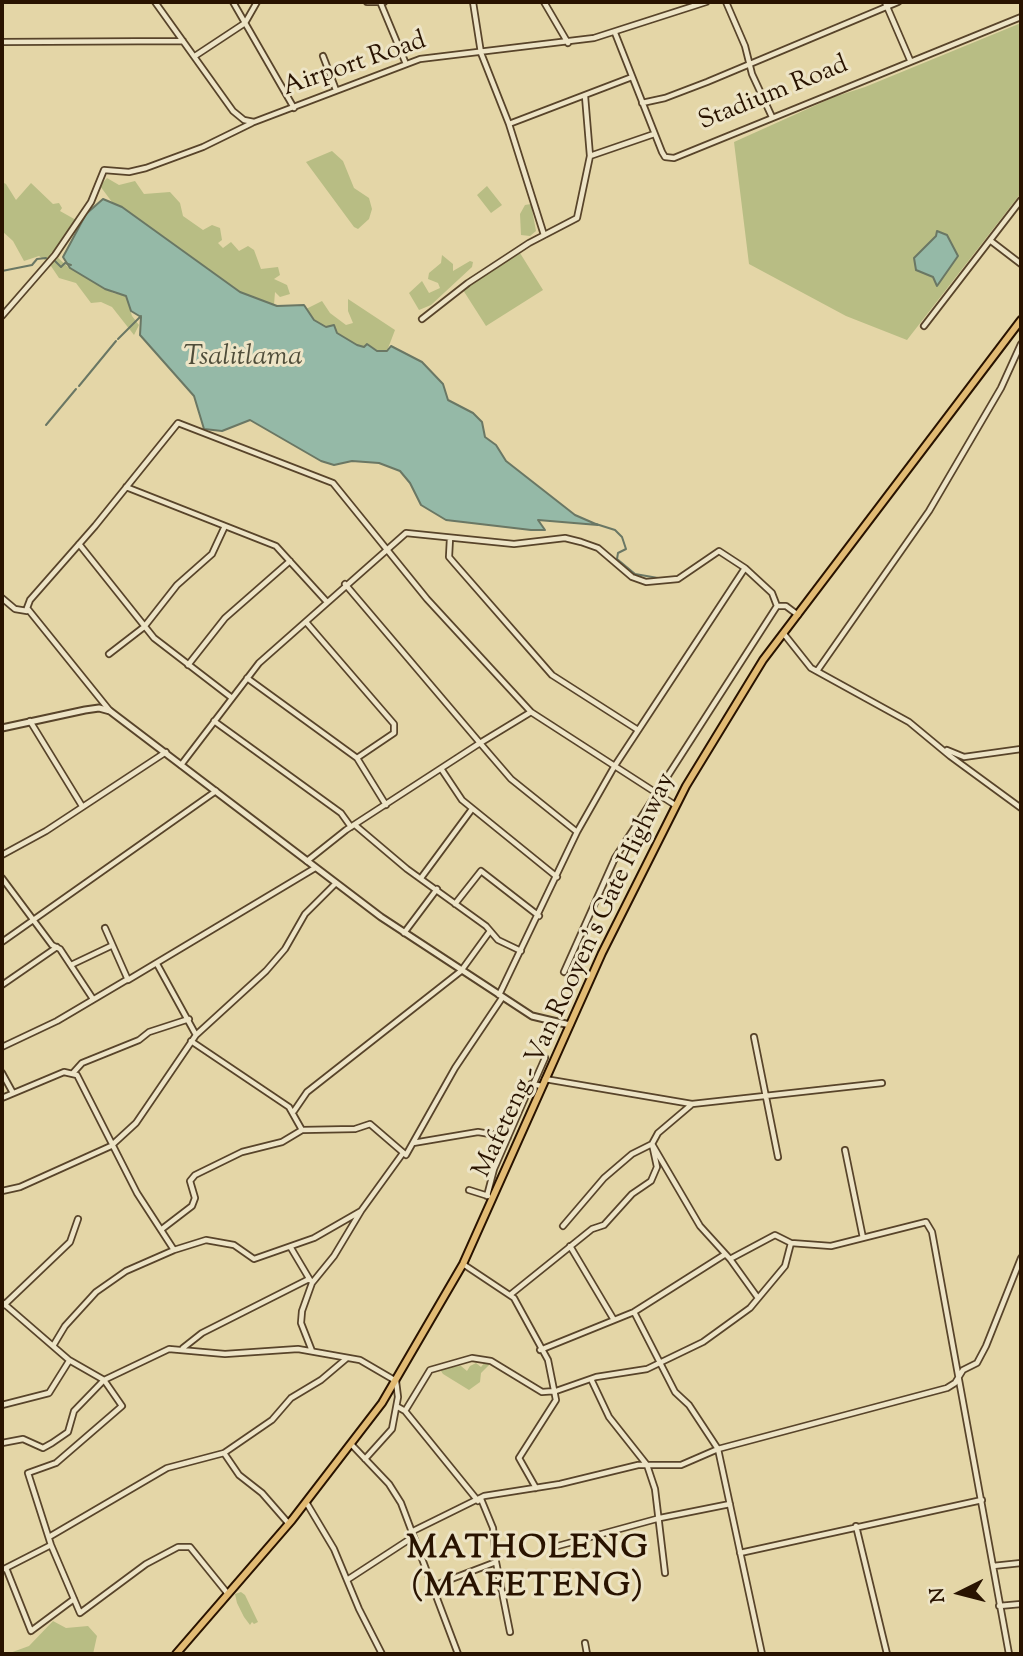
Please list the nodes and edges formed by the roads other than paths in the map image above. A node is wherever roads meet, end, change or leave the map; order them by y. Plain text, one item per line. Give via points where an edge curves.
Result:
1 (155, 2) edge
2 (233, 2) edge
3 (257, 2) edge
4 (367, 2) edge
5 (473, 2) edge
6 (544, 2) edge
7 (706, 2) edge
8 (726, 2) edge
9 (898, 2) edge
10 (383, 3) edge
11 (695, 4) edge
12 (886, 4) edge
13 (1021, 17) edge
14 (245, 23) junction
15 (615, 33) junction
16 (183, 41) junction
17 (2, 42) edge
18 (568, 43) junction
19 (481, 52) junction
20 (195, 56) junction
21 (323, 56) dead end
22 (910, 60) junction
23 (405, 64) junction
24 (749, 64) junction
25 (632, 77) junction
26 (336, 90) junction
27 (585, 96) junction
28 (642, 103) junction
29 (294, 108) junction
30 (772, 117) junction
31 (254, 122) junction
32 (509, 124) junction
33 (654, 134) junction
34 (590, 156) junction
35 (1021, 200) edge
36 (544, 235) junction
37 (991, 240) junction
38 (1021, 264) edge
39 (2, 316) edge
40 (422, 319) dead end
41 (1021, 320) edge
42 (924, 326) dead end
43 (1021, 344) edge
44 (126, 487) junction
45 (225, 526) junction
46 (450, 538) junction
47 (79, 544) junction
48 (386, 550) junction
49 (290, 560) junction
50 (745, 568) junction
51 (345, 584) junction
52 (2, 598) edge
53 (327, 602) junction
54 (777, 606) junction
55 (27, 611) junction
56 (797, 615) junction
57 (306, 622) junction
58 (144, 627) junction
59 (784, 634) junction
60 (109, 654) dead end
61 (188, 665) junction
62 (817, 671) junction
63 (247, 678) junction
64 (232, 698) junction
65 (110, 711) junction
66 (531, 712) junction
67 (30, 721) junction
68 (214, 721) junction
69 (2, 728) edge
70 (638, 730) junction
71 (481, 743) junction
72 (1021, 749) edge
73 (945, 750) junction
74 (166, 752) junction
75 (357, 758) junction
76 (181, 765) junction
77 (614, 767) junction
78 (442, 770) junction
79 (216, 791) junction
80 (655, 794) junction
81 (386, 805) junction
82 (675, 805) junction
83 (82, 806) junction
84 (1021, 808) edge
85 (472, 809) junction
86 (353, 826) junction
87 (577, 832) junction
88 (2, 855) edge
89 (307, 861) junction
90 (315, 868) junction
91 (557, 877) junction
92 (2, 878) edge
93 (421, 878) junction
94 (336, 883) junction
95 (437, 889) junction
96 (455, 904) junction
97 (539, 916) junction
98 (33, 920) junction
99 (105, 928) dead end
100 (490, 931) junction
101 (404, 933) junction
102 (2, 942) edge
103 (111, 946) junction
104 (57, 947) junction
105 (521, 951) junction
106 (157, 964) junction
107 (71, 965) junction
108 (461, 971) junction
109 (564, 972) dead end
110 (128, 979) junction
111 (2, 985) edge
112 (500, 997) junction
113 (93, 999) junction
114 (189, 1019) junction
115 (570, 1025) junction
116 (196, 1035) junction
117 (754, 1037) dead end
118 (191, 1041) junction
119 (2, 1047) edge
120 (545, 1058) dead end
121 (2, 1073) edge
122 (73, 1073) junction
123 (544, 1083) junction
124 (882, 1083) dead end
125 (533, 1084) junction
126 (13, 1093) junction
127 (766, 1095) junction
128 (2, 1098) edge
129 (692, 1104) junction
130 (294, 1111) junction
131 (302, 1130) junction
132 (508, 1138) junction
133 (412, 1143) junction
134 (652, 1144) junction
135 (111, 1146) junction
136 (845, 1150) dead end
137 (403, 1153) junction
138 (778, 1157) dead end
139 (469, 1190) dead end
140 (2, 1191) edge
141 (490, 1197) junction
142 (361, 1211) junction
143 (78, 1219) dead end
144 (564, 1226) dead end
145 (162, 1229) junction
146 (863, 1238) junction
147 (791, 1243) junction
148 (570, 1246) junction
149 (291, 1248) junction
150 (174, 1250) junction
151 (724, 1255) junction
152 (1021, 1258) edge
153 (730, 1259) junction
154 (463, 1264) junction
155 (311, 1281) junction
156 (510, 1295) junction
157 (758, 1298) junction
158 (3, 1304) edge
159 (634, 1312) junction
160 (614, 1320) junction
161 (53, 1346) junction
162 (183, 1349) junction
163 (540, 1350) junction
164 (312, 1351) junction
165 (348, 1357) junction
166 (69, 1360) junction
167 (660, 1363) junction
168 (959, 1376) junction
169 (590, 1379) junction
170 (104, 1380) junction
171 (396, 1381) junction
172 (556, 1391) junction
173 (2, 1405) edge
174 (398, 1407) junction
175 (405, 1411) junction
176 (2, 1443) edge
177 (351, 1444) junction
178 (718, 1449) junction
179 (223, 1453) junction
180 (365, 1458) junction
181 (647, 1465) junction
182 (536, 1488) junction
183 (479, 1500) junction
184 (982, 1500) junction
185 (306, 1502) junction
186 (730, 1504) junction
187 (660, 1518) junction
188 (289, 1524) junction
189 (856, 1526) junction
190 (412, 1534) junction
191 (49, 1537) junction
192 (51, 1545) junction
193 (554, 1547) dead end
194 (740, 1553) junction
195 (496, 1562) junction
196 (1021, 1563) edge
197 (993, 1566) junction
198 (4, 1569) edge
199 (665, 1573) dead end
200 (346, 1580) junction
201 (433, 1586) junction
202 (229, 1595) junction
203 (74, 1599) junction
204 (1021, 1604) edge
205 (999, 1606) junction
206 (510, 1632) dead end
207 (584, 1643) dead end
208 (176, 1654) edge
209 (382, 1654) edge
210 (458, 1654) edge
211 (587, 1654) edge
212 (762, 1654) edge
213 (887, 1654) edge
214 (1009, 1654) edge

1 - 16 street, Airport Road
2 - 14 street
3 - 14 street
4 - 10 street
5 - 19 street
6 - 18 street
7 - 11 street, Airport Road
8 - 24 street
9 - 12 street
10 - 23 street
11 - 15 street, Airport Road
12 - 22 street
12 - 24 street
13 - 22 street, Stadium Road
14 - 20 street
14 - 29 street
15 - 18 street, Airport Road
15 - 25 street, Stadium Road
16 - 17 street
16 - 20 street, Airport Road
18 - 19 street, Airport Road
19 - 23 street, Airport Road
19 - 32 street
20 - 31 street, Airport Road via 233,111
21 - 26 street
22 - 30 street, Stadium Road
23 - 26 street, Airport Road
24 - 28 street
24 - 30 street
25 - 27 street
25 - 28 street, Stadium Road
26 - 29 street, Airport Road
27 - 32 street
27 - 34 street
28 - 33 street, Stadium Road
29 - 31 street, Airport Road
30 - 33 street, Stadium Road via 674,158 665,157
31 - 39 street via 153,166 129,172 104,170 91,202 55,255
32 - 36 street
33 - 34 street
34 - 36 street via 577,218
35 - 37 street
36 - 40 street via 468,283
37 - 38 street
37 - 42 street
41 - 56 main road, Mafeteng - Van Rooyen's Gate Highway
43 - 62 street via 1001,388 929,511
44 - 45 street
44 - 47 street
44 - 48 street via 178,424 332,483
45 - 49 street via 276,545
45 - 58 street via 212,554 177,585
46 - 48 street via 406,533
46 - 50 street via 514,544 565,538 598,548 632,577 646,582 678,579 716,551
46 - 70 street via 449,557 454,564 552,675
47 - 55 street via 30,600
47 - 58 street
48 - 51 street
48 - 66 street
49 - 53 street
49 - 61 street via 225,618
50 - 54 street via 772,593
50 - 70 street
51 - 53 street
51 - 71 street
52 - 55 street via 15,609
53 - 57 street
54 - 56 street via 786,606
54 - 80 street
55 - 65 street
56 - 59 main road, Mafeteng - Van Rooyen's Gate Highway
57 - 63 street
57 - 75 street via 394,724 394,733
58 - 60 street
58 - 61 street
59 - 62 street
59 - 82 main road, Mafeteng - Van Rooyen's Gate Highway via 723,722
61 - 64 street
62 - 73 street via 909,722
63 - 64 street
63 - 75 street
64 - 68 street
65 - 67 street via 99,708
65 - 74 street
66 - 71 street
66 - 77 street
67 - 69 street
67 - 83 street
68 - 76 street
68 - 86 street via 304,784
70 - 77 street
71 - 78 street
71 - 87 street via 511,779
72 - 73 street via 964,757
73 - 84 street
74 - 76 street
74 - 83 street
75 - 81 street
76 - 79 street
77 - 80 street
77 - 87 street
78 - 81 street
78 - 85 street
79 - 89 street
79 - 98 street
80 - 82 street
80 - 109 street via 610,869
81 - 86 street
82 - 115 main road, Mafeteng - Van Rooyen's Gate Highway
83 - 88 street
85 - 91 street
85 - 93 street
86 - 89 street
86 - 93 street
87 - 91 street
89 - 90 street
90 - 94 street
90 - 106 street
91 - 97 street
92 - 98 street
93 - 95 street
94 - 101 street
94 - 116 street via 305,914 266,971
95 - 96 street
95 - 101 street
96 - 97 street via 481,871
96 - 100 street
97 - 105 street
98 - 102 street
98 - 104 street
99 - 103 street
100 - 105 street
100 - 108 street
101 - 108 street
103 - 107 street
103 - 110 street
104 - 107 street
104 - 111 street
105 - 112 street
106 - 110 street
106 - 114 street
107 - 113 street
108 - 112 street
108 - 130 street via 307,1092
110 - 113 street
112 - 115 street via 532,1016
112 - 133 street via 492,1018 455,1068
113 - 119 street
114 - 116 street
114 - 122 street via 82,1063
115 - 123 main road, Mafeteng - Van Rooyen's Gate Highway
116 - 118 street
117 - 127 street
118 - 130 street
118 - 135 street via 135,1123
120 - 125 street
121 - 126 street
122 - 126 street via 64,1072
122 - 135 street
123 - 125 street
123 - 129 street
123 - 141 main road, Mafeteng - Van Rooyen's Gate Highway
124 - 127 street
125 - 132 street
126 - 128 street
127 - 129 street
127 - 138 street
129 - 134 street via 657,1133
130 - 131 street
131 - 137 street via 355,1129 370,1124
131 - 145 street via 195,1175 190,1181 195,1198 192,1206
132 - 133 street via 478,1132
132 - 141 street
133 - 137 street via 406,1155
134 - 144 street via 604,1178
134 - 148 street via 657,1167 651,1181 604,1225
134 - 151 street via 680,1196
135 - 140 street
135 - 145 street
136 - 146 street
137 - 142 street
139 - 141 street
141 - 154 main road, Mafeteng - Van Rooyen's Gate Highway
142 - 149 street
142 - 155 street via 334,1256
143 - 158 street via 70,1242
145 - 150 street
146 - 147 street via 831,1246
146 - 168 street via 926,1222 932,1232
147 - 153 street via 775,1235
147 - 157 street via 785,1266
148 - 156 street
148 - 160 street
149 - 150 street via 254,1259 234,1245 206,1240
149 - 155 street
150 - 161 street via 96,1292
151 - 153 street
151 - 159 street
152 - 168 street via 986,1346 977,1363
153 - 157 street
154 - 156 street
154 - 171 main road, Mafeteng - Van Rooyen's Gate Highway
155 - 162 street via 202,1333
155 - 164 street via 301,1323
156 - 163 street
157 - 167 street via 703,1342
158 - 161 street
159 - 160 street
159 - 167 street
160 - 163 street
161 - 166 street
162 - 164 street via 225,1354
162 - 170 street via 169,1349
163 - 172 street via 548,1360
164 - 165 street
165 - 171 street
165 - 179 street via 291,1398 272,1420
166 - 170 street
166 - 173 street via 49,1393
167 - 169 street
167 - 178 street via 675,1392
168 - 178 street via 947,1388
168 - 184 street
169 - 172 street
169 - 181 street via 609,1417
170 - 176 street via 74,1411 68,1432 52,1443 43,1448 23,1439
170 - 191 street via 122,1406 56,1463 28,1473
171 - 174 street
171 - 177 main road, Mafeteng - Van Rooyen's Gate Highway
172 - 175 street via 542,1392 491,1361 472,1358 430,1370
172 - 182 street via 556,1400 519,1458
174 - 175 street
174 - 180 street via 392,1429
175 - 183 street
177 - 180 street
177 - 185 main road, Mafeteng - Van Rooyen's Gate Highway
178 - 181 street via 681,1465
178 - 186 street
179 - 188 street
179 - 191 street via 167,1468
180 - 190 street via 401,1503
181 - 182 street
181 - 187 street
182 - 183 street
183 - 190 street
183 - 195 street via 493,1528
184 - 189 street
184 - 197 street
185 - 188 main road, Mafeteng - Van Rooyen's Gate Highway
185 - 200 street
186 - 187 street
186 - 194 street
187 - 193 street
187 - 199 street
188 - 202 main road, Mafeteng - Van Rooyen's Gate Highway
189 - 194 street
189 - 213 street
190 - 200 street
190 - 201 street
191 - 192 street
192 - 198 street
192 - 203 street
194 - 212 street
195 - 201 street
195 - 206 street
196 - 197 street
197 - 205 street
198 - 203 street via 32,1631
200 - 209 street
201 - 210 street
202 - 203 street via 190,1547 178,1547 146,1564 79,1613
202 - 208 main road, Mafeteng - Van Rooyen's Gate Highway
204 - 205 street
205 - 214 street
207 - 211 street

